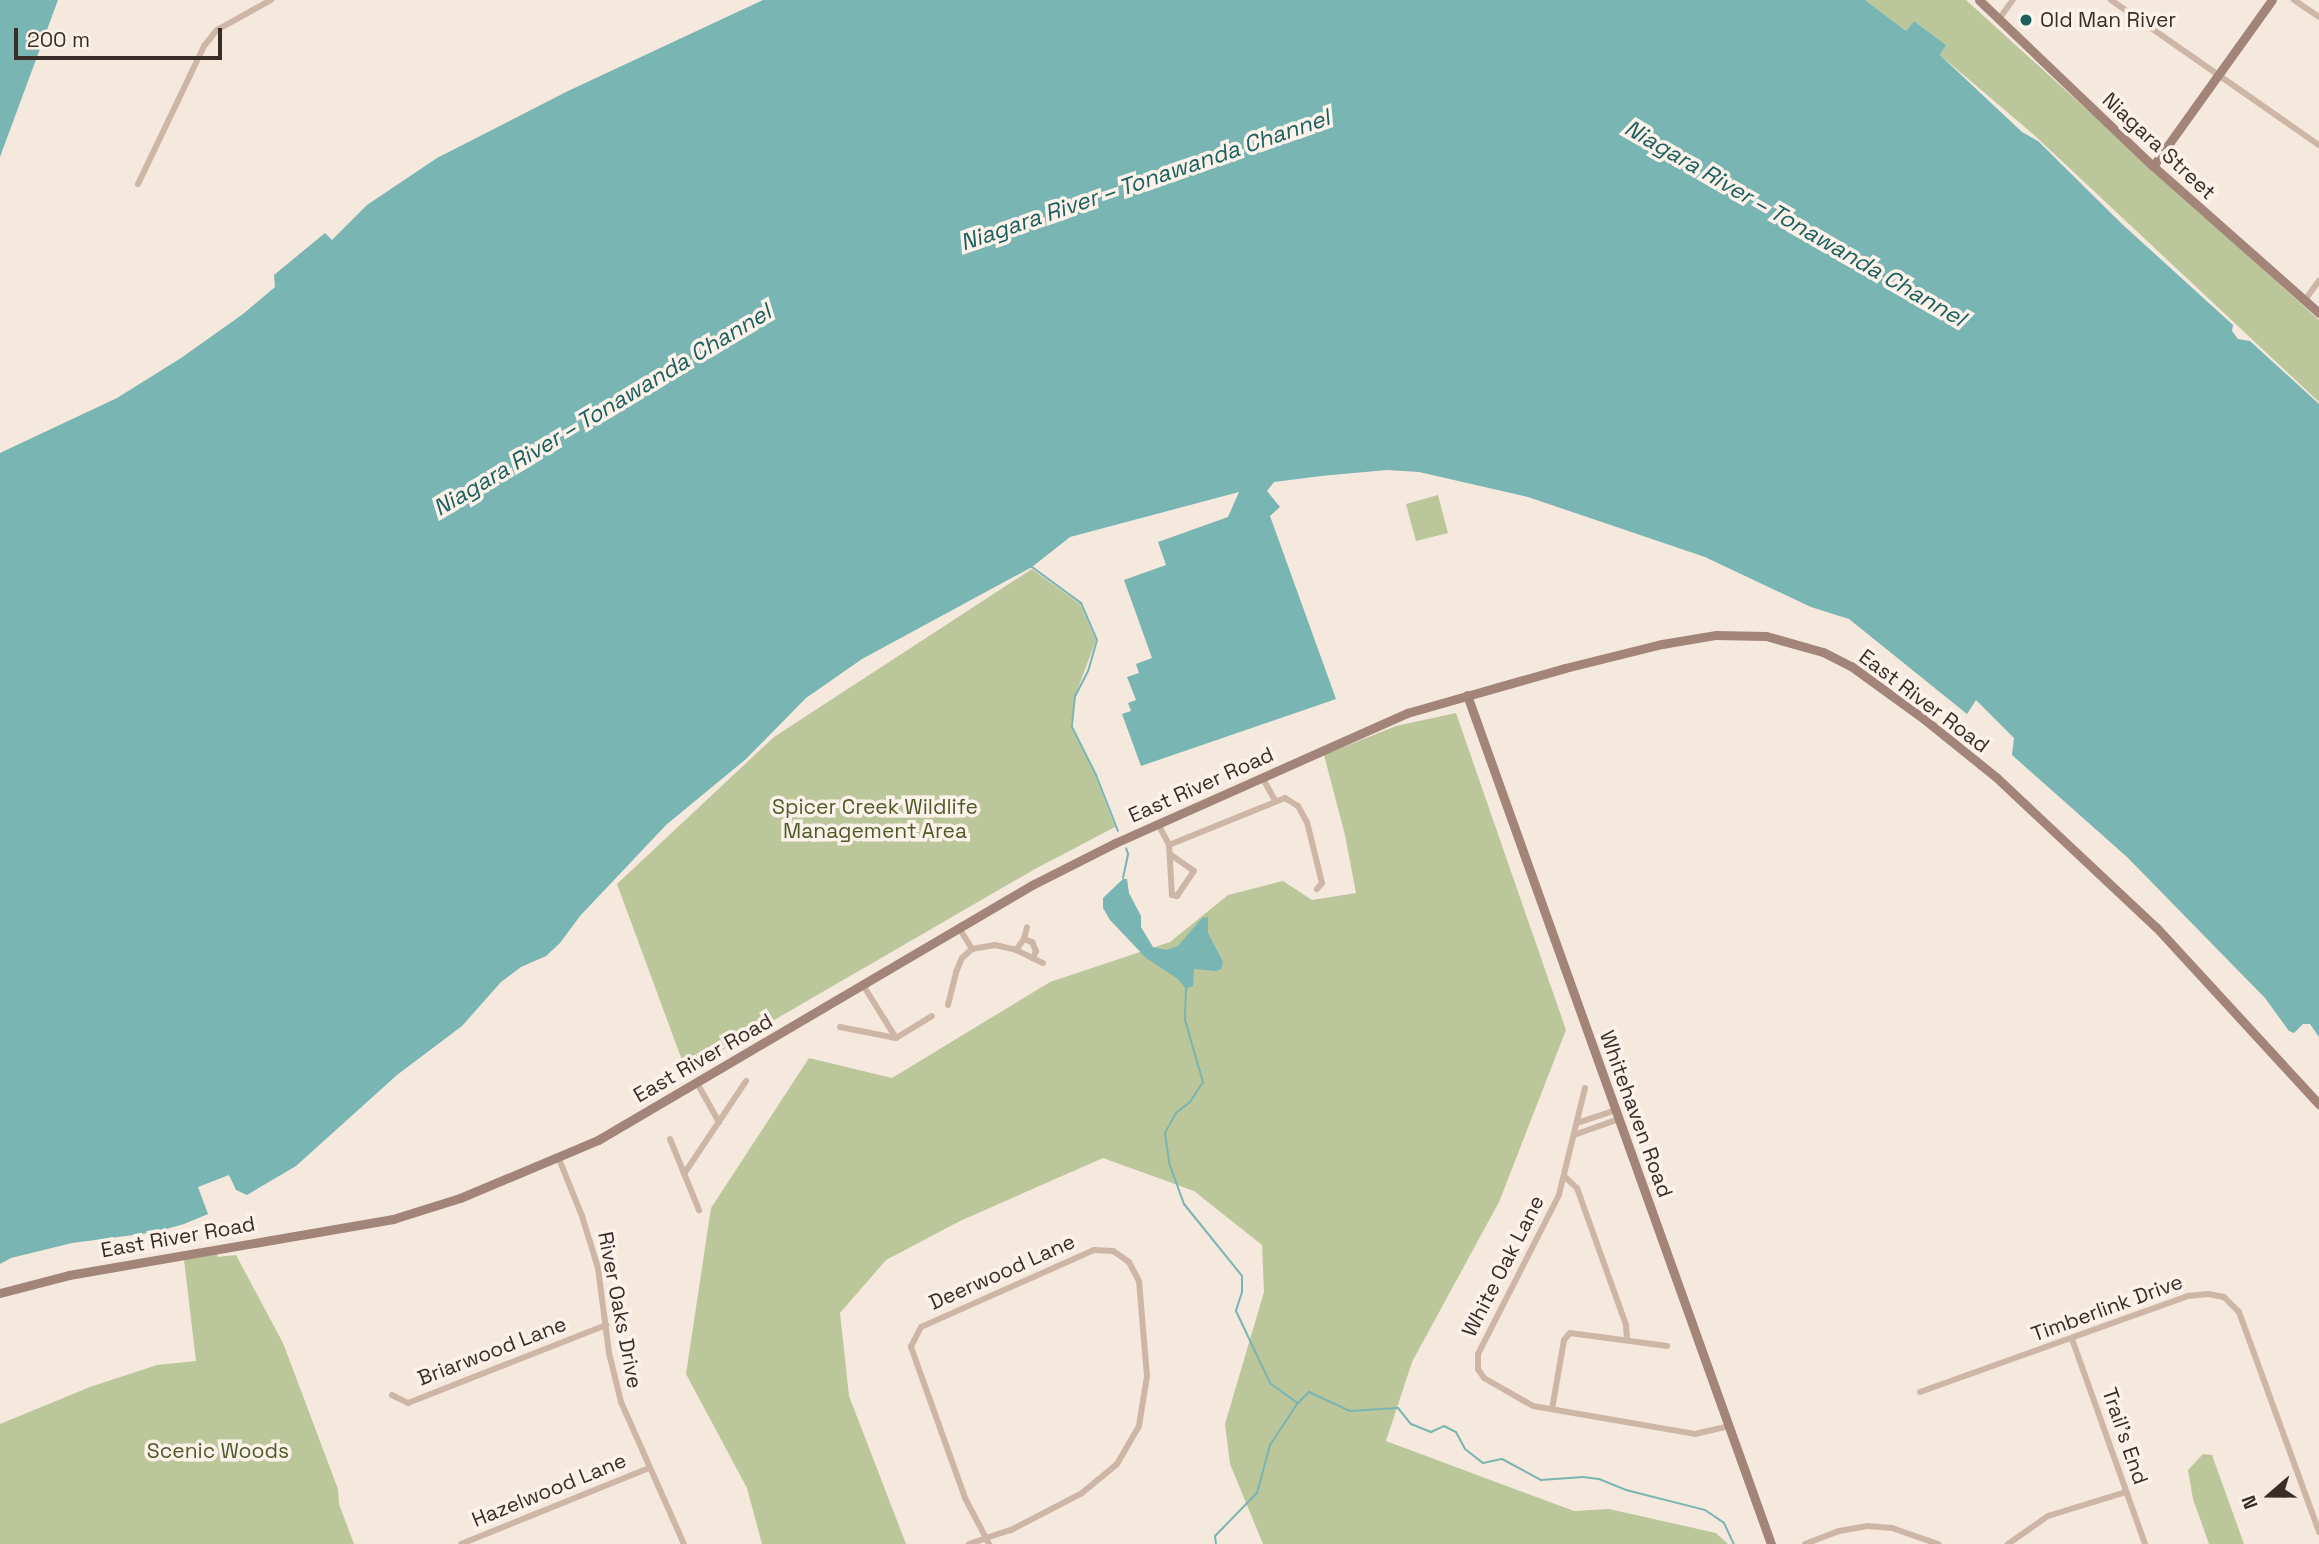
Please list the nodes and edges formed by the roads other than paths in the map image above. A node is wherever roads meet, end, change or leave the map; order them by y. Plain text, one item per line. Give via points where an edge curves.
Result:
1 (271, 0) edge
2 (1979, 0) edge
3 (2013, 0) edge
4 (2111, 0) edge
5 (2272, 0) edge
6 (2294, 0) edge
7 (2319, 18) edge
8 (1999, 19) junction
9 (2218, 75) junction
10 (2319, 145) edge
11 (2153, 166) junction
12 (138, 184) dead end
13 (2319, 281) edge
14 (2305, 300) junction
15 (2319, 313) edge
16 (1467, 695) junction
17 (1262, 777) junction
18 (1275, 800) junction
19 (1158, 824) junction
20 (1169, 845) junction
21 (1171, 855) junction
22 (1317, 889) dead end
23 (1027, 927) dead end
24 (959, 928) junction
25 (1024, 939) junction
26 (972, 949) junction
27 (1016, 950) junction
28 (1033, 958) junction
29 (1043, 963) dead end
30 (863, 985) junction
31 (948, 1005) dead end
32 (932, 1016) dead end
33 (840, 1027) dead end
34 (896, 1038) junction
35 (746, 1081) dead end
36 (696, 1083) junction
37 (1586, 1088) dead end
38 (2319, 1104) edge
39 (1618, 1115) junction
40 (719, 1122) junction
41 (1577, 1123) junction
42 (1574, 1135) junction
43 (670, 1139) dead end
44 (559, 1158) junction
45 (684, 1174) junction
46 (1565, 1177) junction
47 (699, 1210) dead end
48 (0, 1293) edge
49 (606, 1325) junction
50 (1627, 1339) junction
51 (2072, 1339) junction
52 (1667, 1346) dead end
53 (1920, 1392) dead end
54 (392, 1395) dead end
55 (1552, 1409) junction
56 (1729, 1426) junction
57 (649, 1468) junction
58 (2126, 1492) junction
59 (2319, 1532) edge
60 (987, 1541) edge
61 (461, 1544) edge
62 (684, 1544) edge
63 (968, 1544) edge
64 (1771, 1544) edge
65 (1805, 1544) edge
66 (1938, 1544) edge
67 (2008, 1544) edge
68 (2146, 1544) edge

1 - 12 street via 217,30 204,46
2 - 8 main road, Niagara Street
3 - 8 street
4 - 9 street
5 - 9 main road
6 - 7 street
8 - 11 main road, Niagara Street
9 - 10 street
9 - 11 main road
11 - 14 main road, Niagara Street
13 - 14 street
14 - 15 main road, Niagara Street
16 - 17 main road, East River Road via 1407,713
16 - 38 main road, East River Road via 1661,644 1716,635 1782,639 1838,659 1924,719 2040,817 2179,949
16 - 39 main road, Whitehaven Road
17 - 18 street
17 - 19 main road, East River Road
18 - 20 street
18 - 22 street via 1285,798 1298,806 1307,822 1322,883
19 - 20 street
19 - 24 main road, East River Road via 1051,874
20 - 21 street
21 - 21 street via 1194,871 1177,896 1172,895
23 - 25 street
24 - 26 street
24 - 30 main road, East River Road
25 - 27 street
25 - 28 street via 1032,942
26 - 27 street via 983,944
26 - 31 street via 956,972
27 - 28 street
28 - 29 street
30 - 34 street
30 - 36 main road, East River Road
32 - 34 street
33 - 34 street
35 - 40 street
36 - 40 street
36 - 44 main road, East River Road
37 - 41 street, White Oak Lane
39 - 41 street
39 - 42 street
39 - 56 main road, Whitehaven Road
40 - 45 street
41 - 42 street, White Oak Lane
42 - 46 street, White Oak Lane
43 - 45 street
44 - 48 main road, East River Road via 393,1219 69,1275
44 - 49 street, River Oaks Drive via 591,1242
45 - 47 street
46 - 50 street, White Oak Lane via 1577,1188
46 - 55 street, White Oak Lane via 1476,1363 1484,1378 1519,1400
49 - 54 street, Briarwood Lane via 408,1403
49 - 57 street, River Oaks Drive via 621,1402
50 - 52 street
50 - 55 street via 1579,1332 1568,1335
51 - 53 street, Timberlink Drive
51 - 58 street, Trail's End
51 - 59 street, Timberlink Drive via 2188,1296 2208,1294 2229,1300 2239,1312
55 - 56 street, White Oak Lane via 1695,1434
56 - 64 main road, Whitehaven Road
57 - 61 street, Hazelwood Lane
57 - 62 street, River Oaks Drive
58 - 67 street via 2048,1517
58 - 68 street, Trail's End
60 - 60 street, Deerwood Lane via 1082,1493 1116,1464 1139,1426 1147,1376 1139,1281 1129,1262 1113,1251 1094,1250 922,1327 911,1347 965,1498
60 - 63 street
65 - 66 street via 1868,1526 1892,1528

